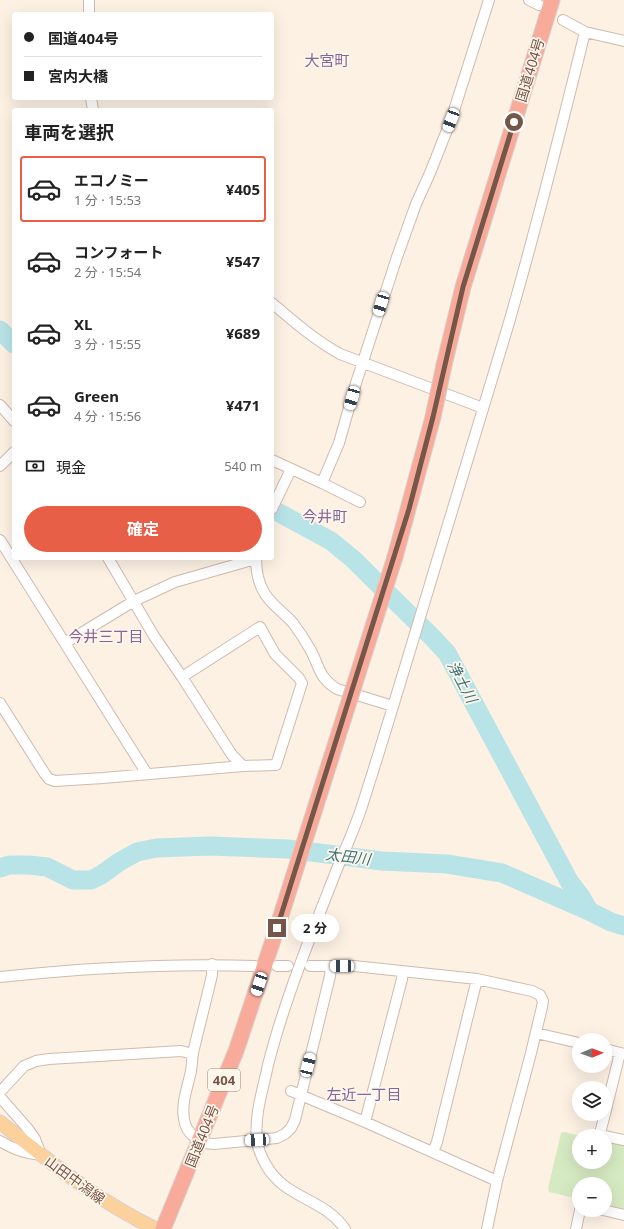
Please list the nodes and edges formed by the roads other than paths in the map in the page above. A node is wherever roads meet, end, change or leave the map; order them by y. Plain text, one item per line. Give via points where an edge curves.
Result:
1 (89, 0) edge
2 (489, 0) edge
3 (529, 0) edge
4 (545, 3) edge
5 (89, 12) edge
6 (563, 20) dead end
7 (585, 32) junction
8 (624, 41) edge
9 (274, 305) edge
10 (362, 362) junction
11 (0, 405) edge
12 (483, 408) junction
13 (12, 419) edge
14 (12, 454) edge
15 (274, 461) edge
16 (0, 466) edge
17 (291, 469) junction
18 (322, 483) junction
19 (360, 502) dead end
20 (274, 505) edge
21 (0, 540) edge
22 (12, 559) edge
23 (13, 560) edge
24 (109, 560) edge
25 (249, 560) edge
26 (256, 560) edge
27 (134, 601) junction
28 (65, 642) junction
29 (182, 677) junction
30 (0, 703) edge
31 (393, 706) junction
32 (243, 766) junction
33 (147, 774) junction
34 (212, 964) junction
35 (255, 966) dead end
36 (276, 966) dead end
37 (288, 966) dead end
38 (310, 966) dead end
39 (331, 966) junction
40 (403, 971) junction
41 (0, 977) edge
42 (477, 980) junction
43 (536, 1033) junction
44 (572, 1041) edge
45 (612, 1052) edge
46 (193, 1054) junction
47 (622, 1054) edge
48 (612, 1089) edge
49 (291, 1091) dead end
50 (0, 1092) edge
51 (301, 1095) junction
52 (0, 1097) edge
53 (603, 1121) edge
54 (0, 1122) edge
55 (365, 1122) junction
56 (257, 1140) junction
57 (624, 1140) edge
58 (0, 1141) edge
59 (200, 1142) junction
60 (433, 1152) junction
61 (41, 1155) junction
62 (497, 1181) junction
63 (612, 1212) edge
64 (624, 1215) edge
65 (579, 1217) edge
66 (156, 1229) edge
67 (163, 1229) edge
68 (344, 1229) edge
69 (486, 1229) edge
70 (576, 1229) edge

1 - 5 street
2 - 10 street via 451,120 416,204
3 - 4 street
4 - 59 highway, 国道404号 / 404, bridge via 463,287 433,417 395,557 277,928 236,1051
6 - 7 street
7 - 8 street
7 - 12 street via 529,251
9 - 10 street via 325,345
10 - 12 street
10 - 18 street via 339,443
11 - 13 street
12 - 31 street
14 - 16 street
15 - 17 street
17 - 18 street
17 - 20 street
18 - 19 street
21 - 22 street
23 - 28 street
24 - 27 street
25 - 27 street via 175,582
26 - 31 street via 257,576 265,594 300,633 323,678 337,689
27 - 28 street
27 - 29 street
28 - 33 street
29 - 32 street via 232,755
29 - 32 street via 260,627 275,654 299,678 302,683 276,765
30 - 33 street via 49,779 64,781
31 - 56 street via 362,808 280,1024 263,1086
32 - 33 street
34 - 35 street
34 - 41 street via 142,966
34 - 46 street via 212,975
36 - 37 street
38 - 39 street
39 - 40 street
39 - 51 street
40 - 42 street
40 - 55 street
42 - 43 street via 532,991 540,995 542,1007
42 - 60 street
43 - 44 street
43 - 62 street
45 - 47 street
46 - 50 street via 181,1051 36,1061 24,1066
46 - 59 street via 183,1109 184,1121
47 - 48 street
49 - 51 street
51 - 55 street
51 - 56 street via 291,1128 277,1138
52 - 61 street via 28,1129
53 - 57 street via 600,1133
54 - 61 main road, 山田中潟線
55 - 60 street
56 - 59 street via 214,1144
56 - 68 street via 260,1155 272,1176 292,1192 324,1208
58 - 61 street via 26,1154
59 - 67 highway, 国道404号 / 404
60 - 62 street
61 - 66 main road, 山田中潟線 via 94,1195
62 - 69 street
63 - 64 street
65 - 70 street

